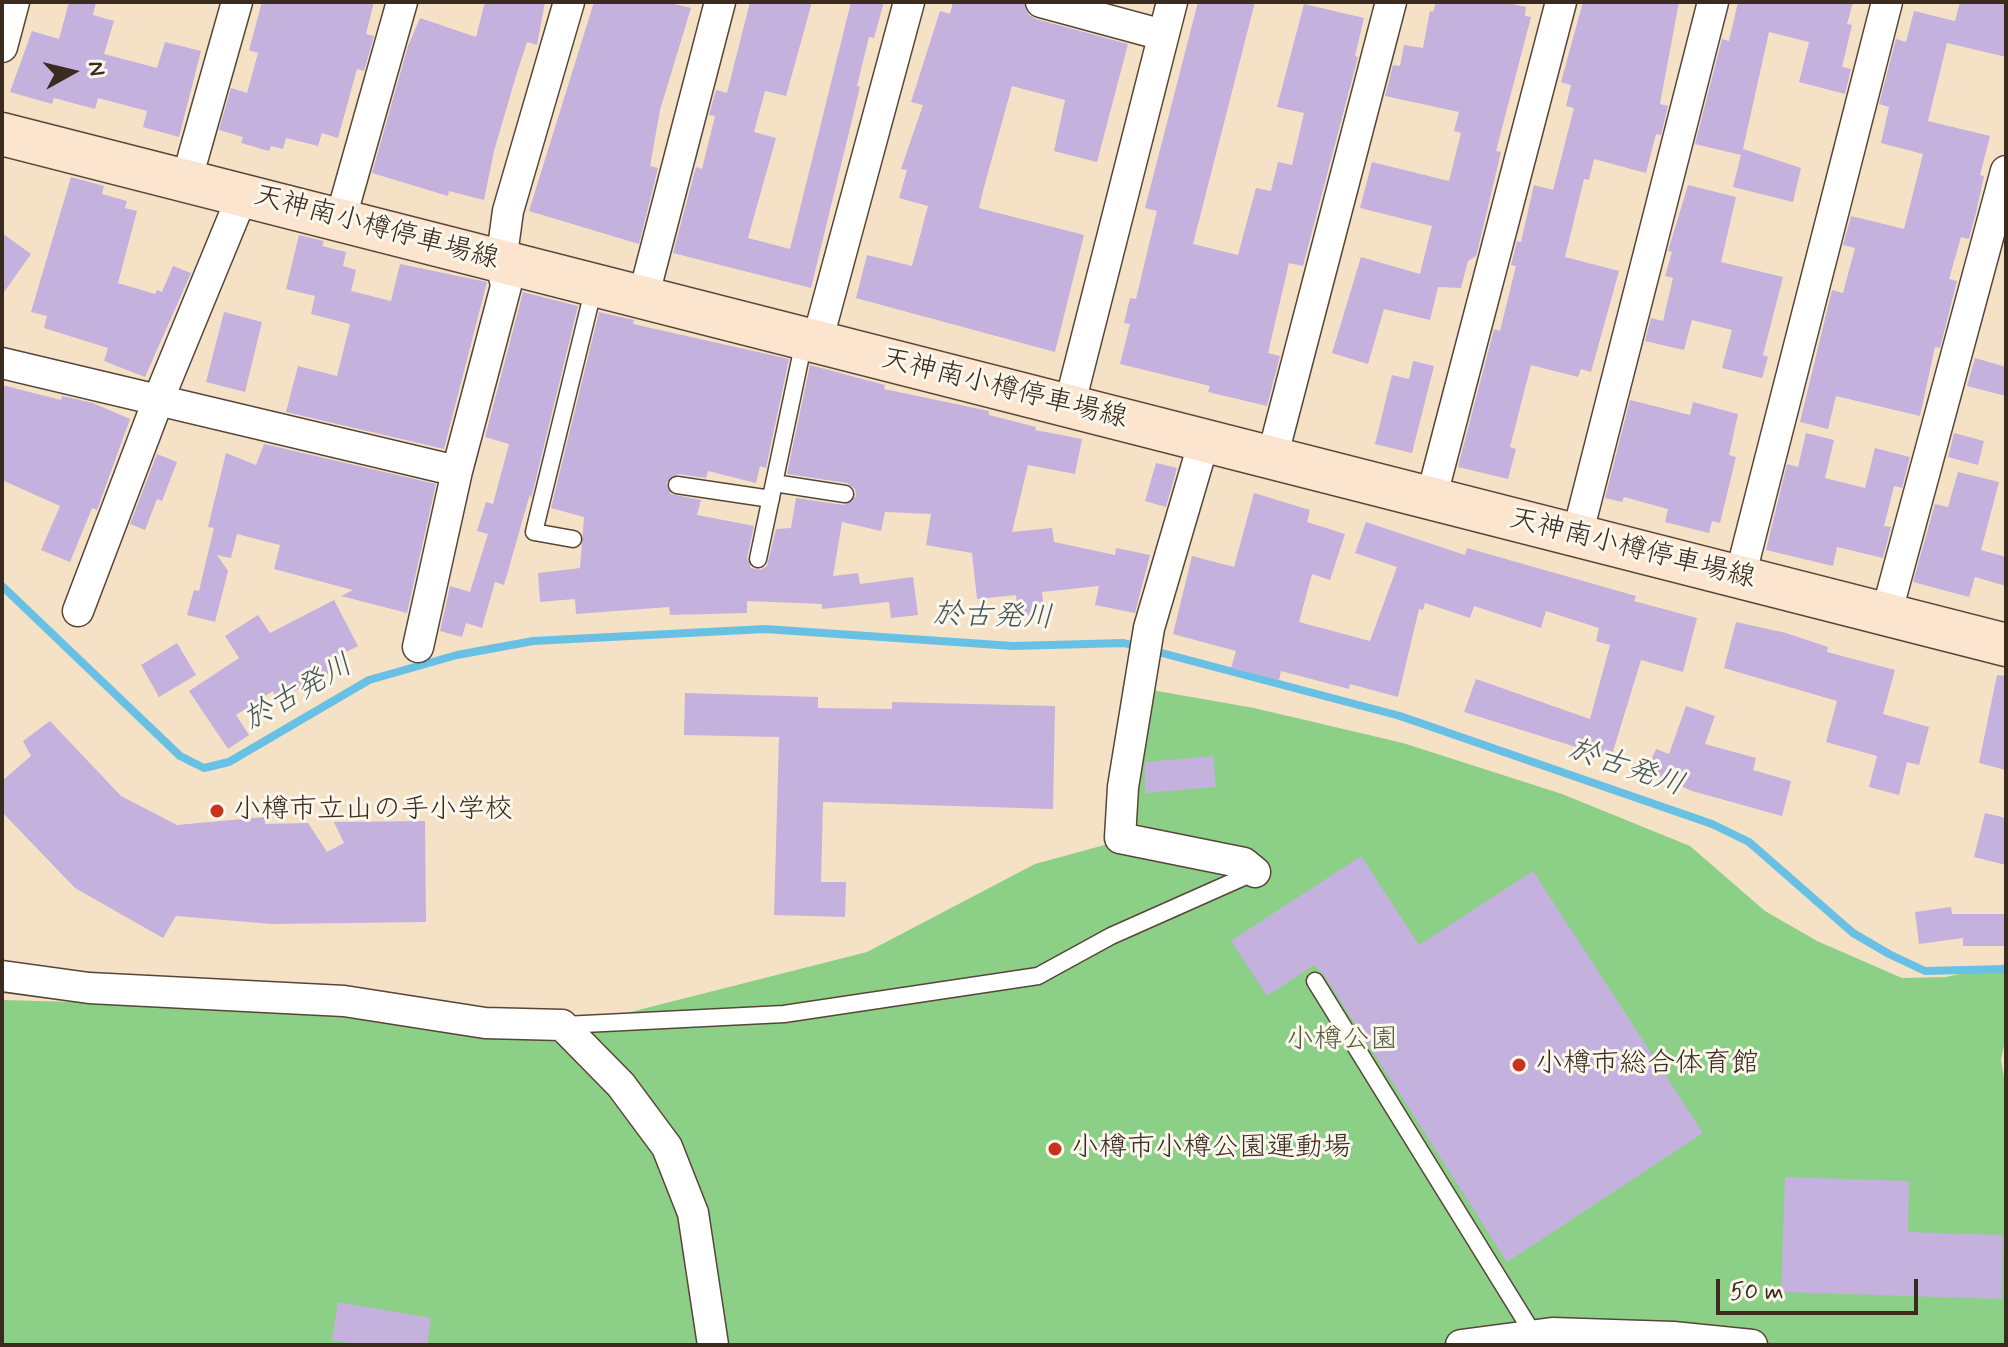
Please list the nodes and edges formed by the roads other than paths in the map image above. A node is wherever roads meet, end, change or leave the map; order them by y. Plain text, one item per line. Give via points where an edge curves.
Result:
1 (14, 2) edge
2 (237, 2) edge
3 (402, 2) edge
4 (569, 2) edge
5 (720, 2) edge
6 (909, 2) edge
7 (1041, 2) edge
8 (1172, 2) edge
9 (1391, 2) edge
10 (1561, 2) edge
11 (1713, 2) edge
12 (1887, 2) edge
13 (1163, 35) junction
14 (2, 47) edge
15 (2, 134) edge
16 (2006, 171) edge
17 (186, 182) junction
18 (243, 194) junction
19 (340, 221) junction
20 (501, 262) junction
21 (595, 286) junction
22 (643, 298) junction
23 (811, 341) junction
24 (2, 363) edge
25 (159, 398) junction
26 (1069, 407) junction
27 (1204, 441) junction
28 (1272, 458) junction
29 (457, 471) junction
30 (677, 485) dead end
31 (772, 491) junction
32 (845, 494) dead end
33 (1431, 499) junction
34 (1577, 536) junction
35 (573, 539) dead end
36 (758, 559) dead end
37 (1740, 577) junction
38 (78, 611) dead end
39 (1886, 615) junction
40 (2006, 645) edge
41 (418, 647) dead end
42 (1255, 872) joint
43 (2, 976) edge
44 (1315, 981) dead end
45 (562, 1025) junction
46 (1534, 1335) junction
47 (713, 1345) edge
48 (1461, 1345) edge
49 (1752, 1345) edge

1 - 14 street
2 - 17 street
3 - 19 street
4 - 20 street via 508,211
5 - 22 street
6 - 23 street
7 - 13 street
8 - 13 street
9 - 28 street
10 - 33 street
11 - 34 street
12 - 37 street
13 - 26 street
15 - 17 main road, 天神南小樽停車場線
16 - 39 street
17 - 18 main road, 天神南小樽停車場線
18 - 19 main road, 天神南小樽停車場線
18 - 25 street
19 - 20 main road, 天神南小樽停車場線
20 - 21 main road, 天神南小樽停車場線
20 - 29 street via 506,286
21 - 22 main road, 天神南小樽停車場線
21 - 35 lane via 534,532
22 - 23 main road, 天神南小樽停車場線
23 - 26 main road, 天神南小樽停車場線
23 - 31 lane
24 - 25 street
25 - 29 street
25 - 38 street
26 - 27 main road, 天神南小樽停車場線
27 - 28 main road, 天神南小樽停車場線
27 - 42 street via 1149,628 1123,787 1120,838 1244,863
28 - 33 main road, 天神南小樽停車場線
29 - 41 street
30 - 31 lane
31 - 32 lane
31 - 36 lane
33 - 34 main road, 天神南小樽停車場線
34 - 37 main road, 天神南小樽停車場線
37 - 39 main road, 天神南小樽停車場線
39 - 40 main road, 天神南小樽停車場線
42 - 45 lane via 1111,936 1038,976 784,1014
43 - 45 street via 89,988 344,1001 485,1023
44 - 46 lane
45 - 47 street via 621,1085 667,1147 693,1213
46 - 48 street
46 - 49 street via 1673,1337

